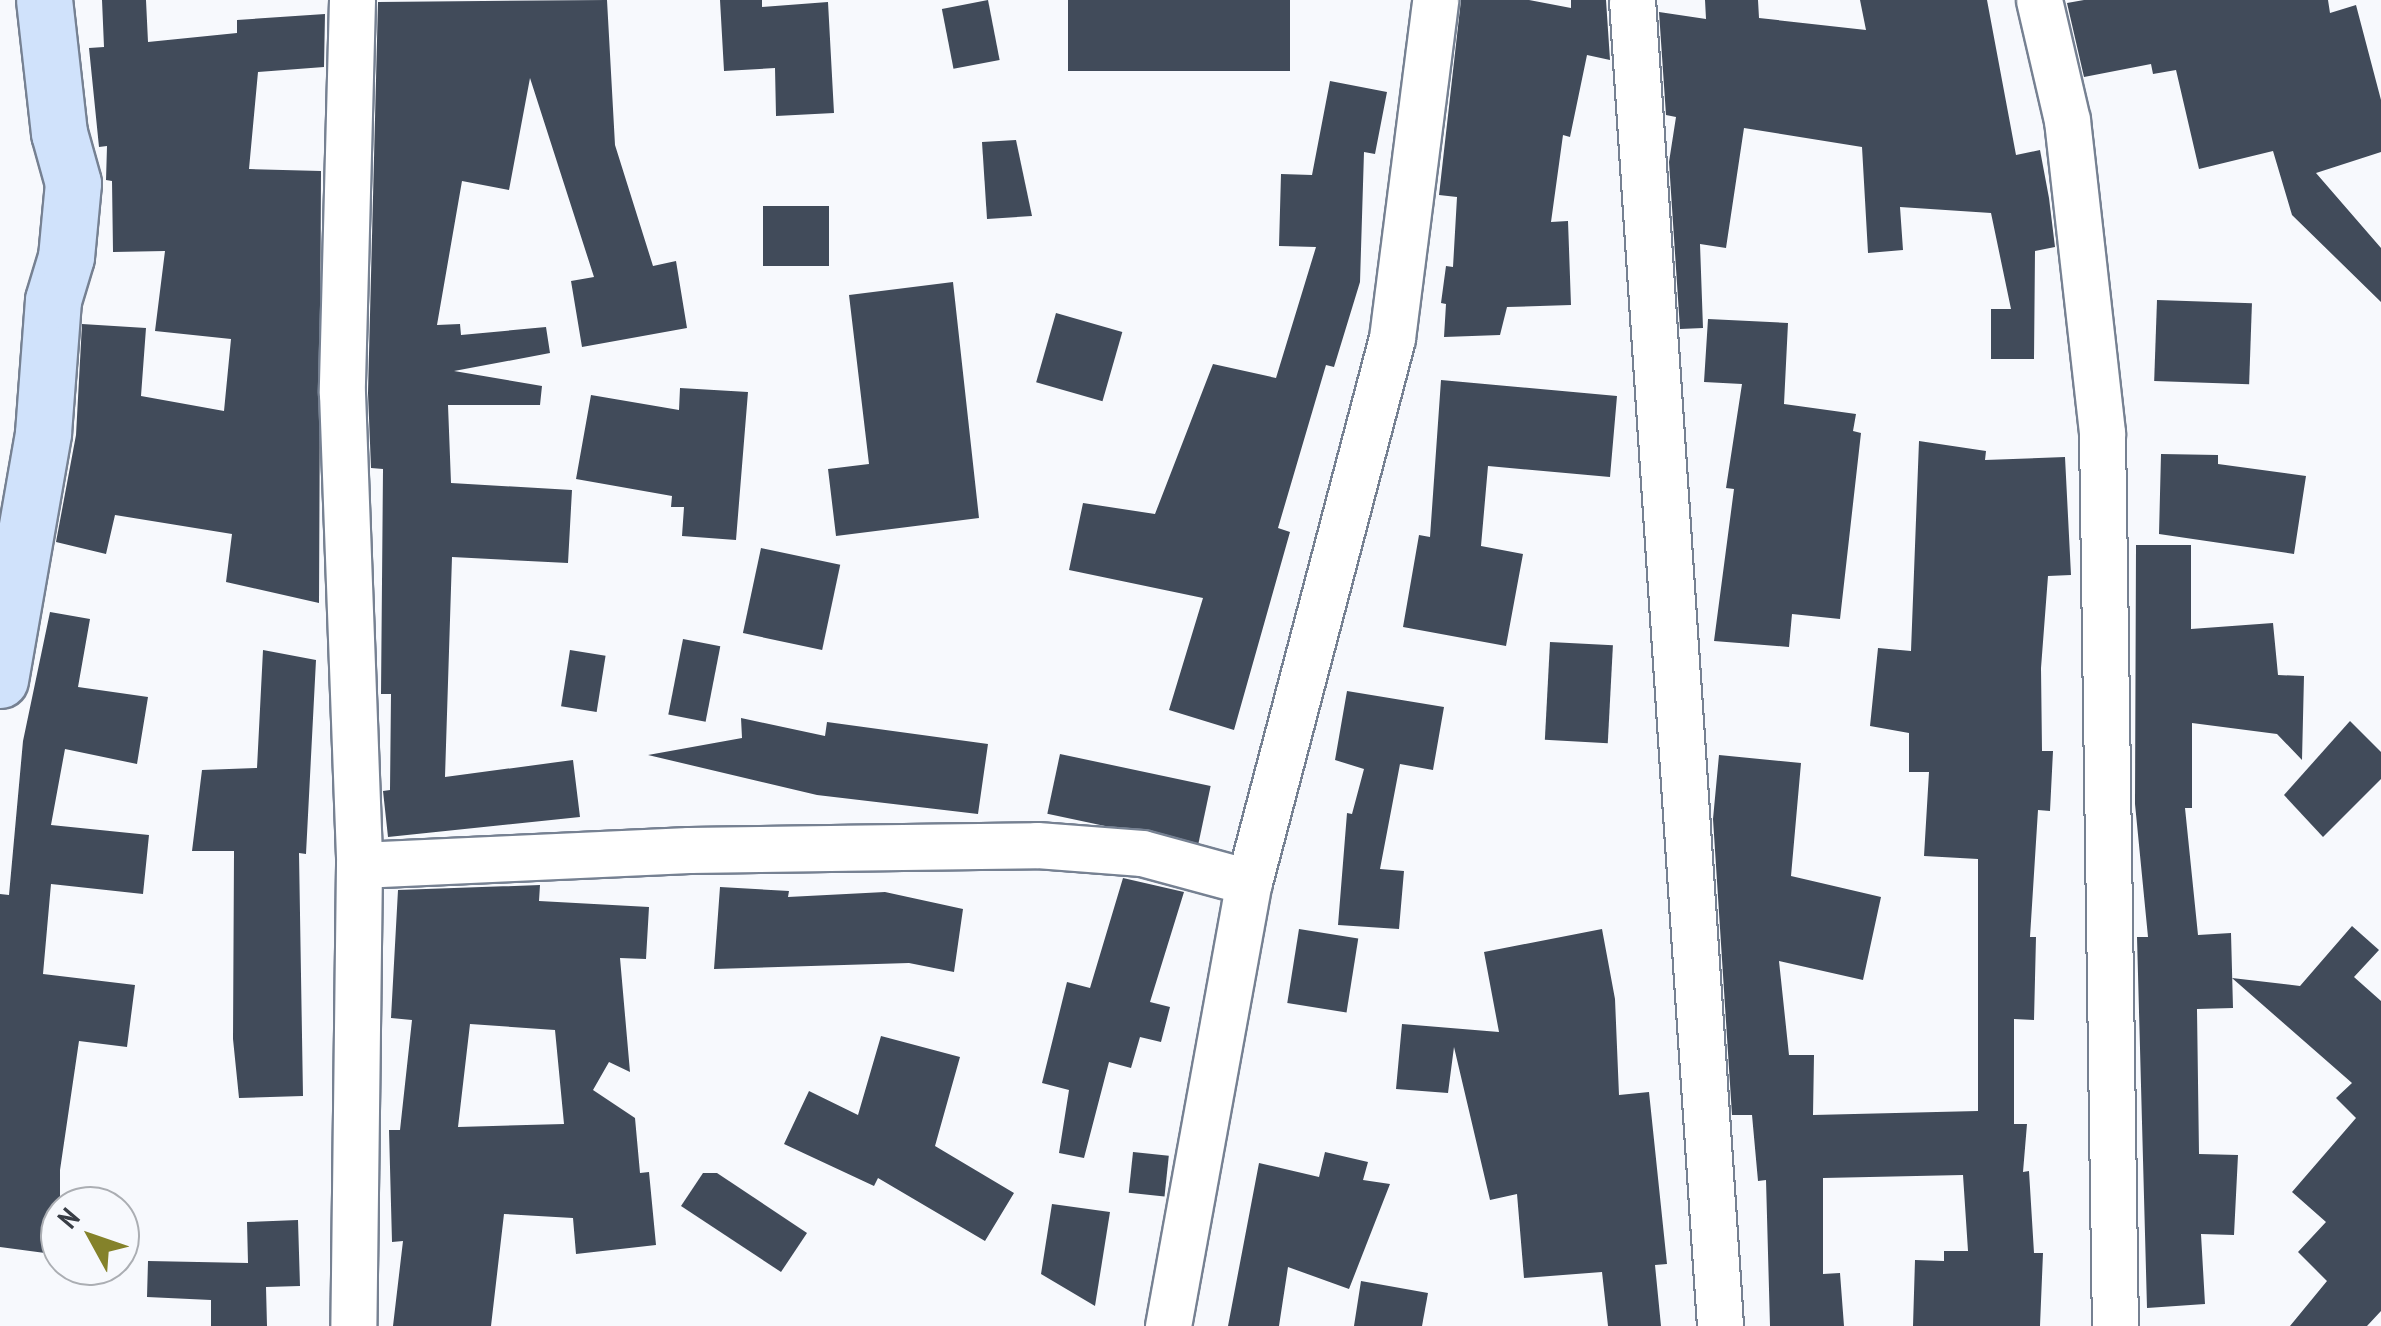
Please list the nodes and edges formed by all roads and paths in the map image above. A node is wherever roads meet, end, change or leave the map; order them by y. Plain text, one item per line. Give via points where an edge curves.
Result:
1 (44, 0) edge
2 (352, 0) edge
3 (1435, 0) edge
4 (1632, 0) edge
5 (2039, 0) edge
6 (0, 680) edge
7 (359, 865) junction
8 (1250, 882) junction
9 (353, 1326) edge
10 (1168, 1326) edge
11 (1720, 1326) edge
12 (2115, 1326) edge

1 - 6 main road via 59,133 73,183 66,257 53,300 44,433
2 - 7 street via 342,393
3 - 8 street via 1392,338
4 - 11 street
5 - 12 street via 2067,120 2102,433
7 - 8 street via 689,850 1037,846 1142,853
7 - 9 street
8 - 10 street

